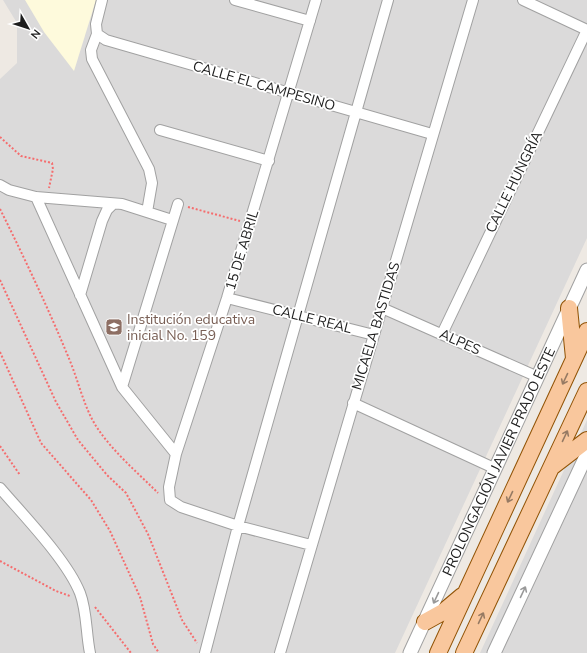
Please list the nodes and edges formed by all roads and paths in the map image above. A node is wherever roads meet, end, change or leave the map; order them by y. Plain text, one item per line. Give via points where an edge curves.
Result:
1 (102, 0) edge
2 (235, 0) edge
3 (316, 0) edge
4 (388, 0) edge
5 (473, 0) edge
6 (523, 0) edge
7 (310, 21) junction
8 (587, 30) edge
9 (97, 34) junction
10 (289, 94) junction
11 (356, 113) junction
12 (160, 130) dead end
13 (432, 134) junction
14 (0, 137) edge
15 (269, 161) junction
16 (0, 185) edge
17 (36, 198) junction
18 (47, 198) junction
19 (112, 204) junction
20 (178, 204) joint
21 (0, 209) edge
22 (147, 212) junction
23 (172, 220) junction
24 (250, 223) junction
25 (587, 270) edge
26 (0, 280) edge
27 (80, 295) junction
28 (227, 298) junction
29 (382, 308) junction
30 (569, 308) junction
31 (298, 316) junction
32 (587, 331) edge
33 (442, 334) junction
34 (374, 335) junction
35 (0, 352) edge
36 (574, 359) junction
37 (538, 377) junction
38 (122, 387) junction
39 (587, 391) edge
40 (354, 403) junction
41 (587, 440) edge
42 (0, 446) edge
43 (176, 454) junction
44 (587, 454) edge
45 (550, 468) junction
46 (496, 469) junction
47 (20, 475) dead end
48 (0, 488) edge
49 (170, 500) junction
50 (238, 526) junction
51 (311, 545) junction
52 (0, 561) edge
53 (467, 591) junction
54 (81, 598) junction
55 (425, 622) junction
56 (202, 650) edge
57 (90, 653) edge
58 (131, 653) edge
59 (159, 653) edge
60 (280, 653) edge
61 (410, 653) edge
62 (438, 653) edge
63 (464, 653) edge
64 (494, 653) edge

1 - 9 street via 96,24
2 - 7 street
3 - 7 street, 15 DE ABRIL
4 - 11 street
5 - 13 street, MICAELA BASTIDAS
6 - 8 street
7 - 10 street, 15 DE ABRIL
8 - 33 street, CALLE HUNGRÍA
9 - 10 street, CALLE EL CAMPESINO via 106,40
9 - 22 street via 92,59 149,169 152,183
10 - 11 street, CALLE EL CAMPESINO
10 - 15 street, 15 DE ABRIL
11 - 13 street, CALLE EL CAMPESINO
11 - 31 street
12 - 15 street
13 - 29 street, MICAELA BASTIDAS
14 - 18 path via 21,156 52,163 54,169
15 - 24 street, 15 DE ABRIL
16 - 17 street
17 - 18 street
17 - 27 street
18 - 19 street
19 - 22 street via 122,204
19 - 27 street via 102,221
20 - 23 street
20 - 24 path
21 - 49 path via 27,263 96,427 109,444 162,496
22 - 23 street
23 - 38 street
24 - 28 street, 15 DE ABRIL
25 - 30 street, PROLONGACIÓN JAVIER PRADO ESTE
26 - 56 path via 56,402 78,440 126,493 148,534 182,620
27 - 38 street
28 - 31 street, CALLE REAL
28 - 43 street, 15 DE ABRIL
29 - 33 street, ALPES
29 - 34 street, MICAELA BASTIDAS
30 - 36 main road
30 - 37 street, PROLONGACIÓN JAVIER PRADO ESTE
31 - 34 street, CALLE REAL
31 - 50 street
32 - 36 main road, PROLONGACIÓN JAVIER PRADO ESTE
33 - 37 street, ALPES
34 - 40 street, MICAELA BASTIDAS
35 - 59 path via 41,443 91,500 110,531 140,597 153,644
36 -> 53 main road, PROLONGACIÓN JAVIER PRADO ESTE
37 - 46 street, PROLONGACIÓN JAVIER PRADO ESTE
38 - 43 street
45 -> 39 main road
40 - 46 street
40 - 51 street, MICAELA BASTIDAS
41 - 45 main road
42 - 47 path
43 - 49 street, 15 DE ABRIL via 169,487
64 -> 44 street
63 -> 45 main road
46 -> 55 street, PROLONGACIÓN JAVIER PRADO ESTE
48 - 54 street via 68,571
49 - 50 street via 181,507
50 - 51 street
50 - 56 street
51 - 60 street, MICAELA BASTIDAS
52 - 54 path via 56,591
53 - 55 main road via 443,612
53 - 62 main road, PROLONGACIÓN JAVIER PRADO ESTE
54 - 57 street
54 - 58 path via 98,609
55 - 61 street, PROLONGACIÓN JAVIER PRADO ESTE

